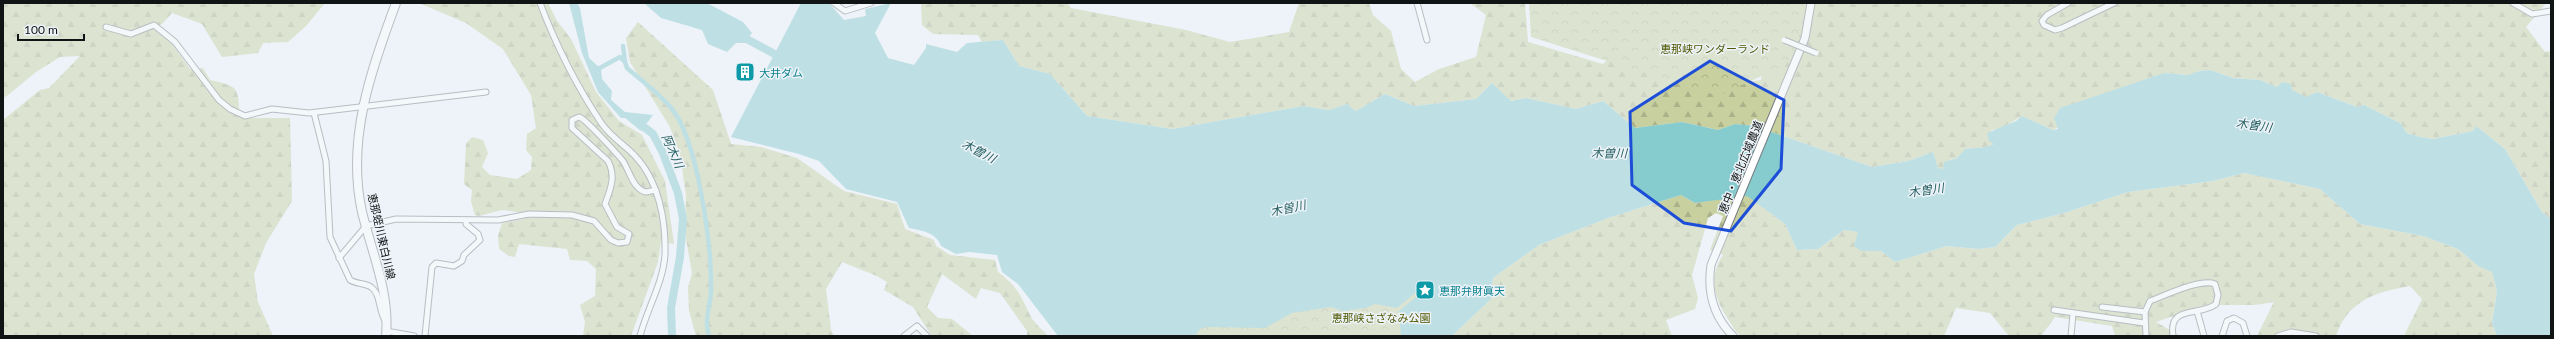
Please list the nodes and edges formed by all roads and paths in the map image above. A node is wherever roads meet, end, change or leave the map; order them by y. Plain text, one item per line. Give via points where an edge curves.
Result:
1 (396, 3) edge
2 (540, 3) edge
3 (834, 3) edge
4 (871, 3) edge
5 (1418, 3) edge
6 (1811, 3) edge
7 (2068, 3) edge
8 (2114, 3) edge
9 (2513, 3) edge
10 (2551, 11) edge
11 (106, 27) dead end
12 (1427, 40) dead end
13 (1784, 40) dead end
14 (1816, 53) dead end
15 (486, 92) dead end
16 (362, 107) junction
17 (314, 113) junction
18 (656, 190) junction
19 (466, 220) junction
20 (366, 226) junction
21 (338, 258) junction
22 (2102, 307) dead end
23 (2054, 310) dead end
24 (2197, 311) junction
25 (2145, 312) junction
26 (2073, 314) junction
27 (2144, 323) junction
28 (386, 330) edge
29 (2308, 335) edge
30 (414, 336) edge
31 (425, 336) edge
32 (640, 336) edge
33 (904, 336) edge
34 (927, 336) edge
35 (1733, 336) edge
36 (2071, 336) edge
37 (2146, 336) edge
38 (2173, 336) edge
39 (2204, 336) edge
40 (2222, 336) edge
41 (2247, 336) edge
42 (2278, 336) edge
43 (2316, 336) edge

1 - 16 main road, 恵那蛭川東白川線
2 - 18 street via 553,36 586,100 606,130 639,160
3 - 4 street via 845,12
5 - 12 street
6 - 35 street, 恵中・恵北広域農道 via 1805,38 1713,258 1710,288 1716,315
7 - 8 street via 2047,15 2042,21 2044,26 2055,30 2062,28
9 - 10 street via 2532,14
11 - 17 street via 131,34 154,24 162,29 230,110 245,116 272,109
13 - 14 street, bridge
15 - 16 street
16 - 17 street
16 - 20 main road, 恵那蛭川東白川線 via 358,148 359,181
17 - 21 street via 326,161 330,237
18 - 19 street via 646,192 636,187 622,160 588,122 580,117 572,120 572,128 611,166 612,186 605,204 617,227 629,234 627,242 618,243 611,240 594,221 572,215 529,214 498,220
18 - 32 street via 664,231 664,260
19 - 20 street via 396,219
19 - 31 street via 466,224 478,234 480,240 464,255 462,261 454,266 436,262 432,267
20 - 21 street
20 - 28 main road, 恵那蛭川東白川線 via 384,295
21 - 28 street via 350,280 372,288 376,293
22 - 25 street
23 - 26 street
24 - 25 street via 2216,304 2218,295 2215,284 2207,283 2177,290 2150,301
24 - 38 street via 2176,318
24 - 39 street
25 - 27 street
26 - 27 street
26 - 36 street
27 - 37 street
28 - 30 street
29 - 42 street via 2291,332
29 - 43 street
33 - 34 street via 917,326
40 - 41 street via 2227,322 2234,318 2243,323

